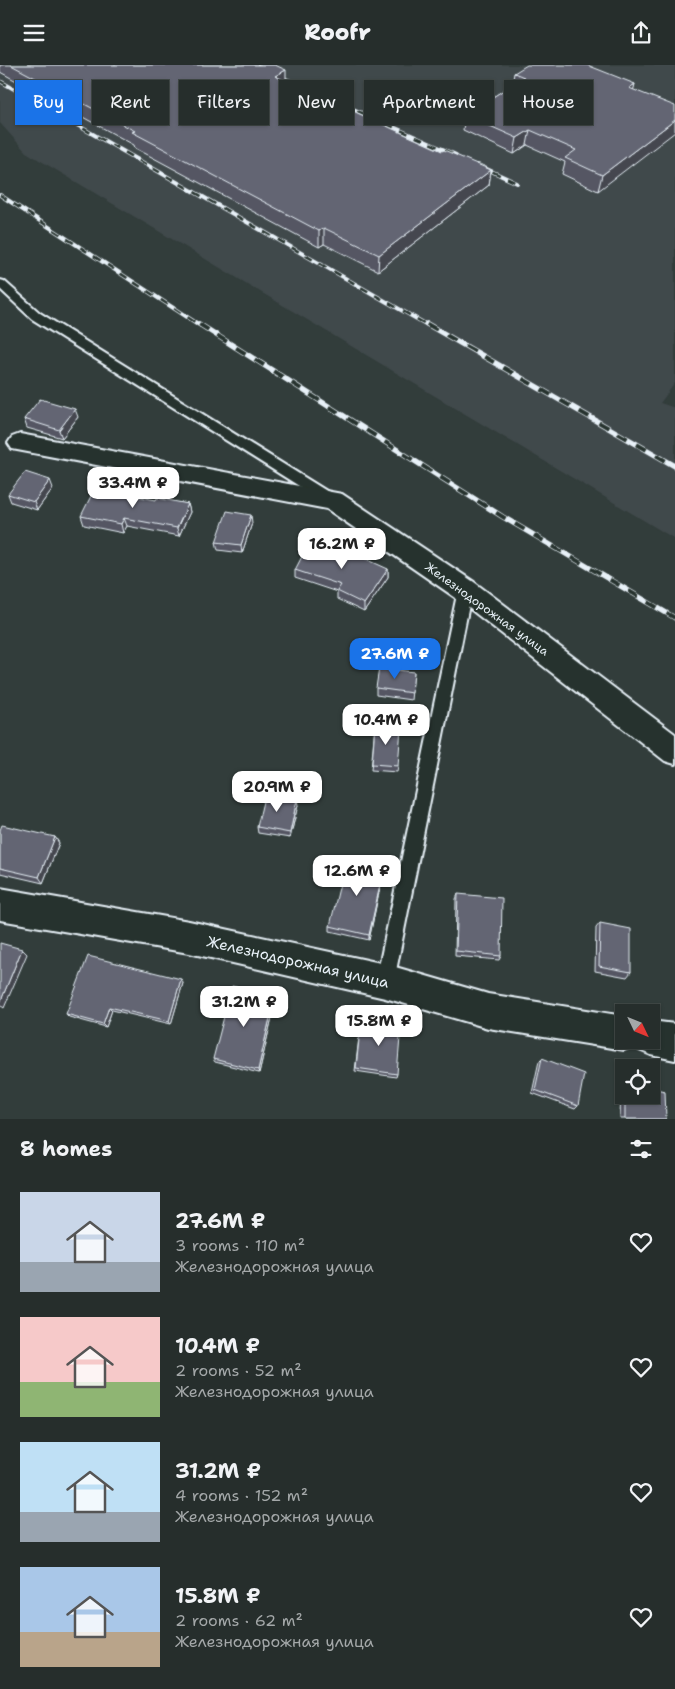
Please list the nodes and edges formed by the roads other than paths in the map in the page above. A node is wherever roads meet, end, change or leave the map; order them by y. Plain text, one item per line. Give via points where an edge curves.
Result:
1 (0, 283) edge
2 (20, 443) dead end
3 (333, 501) junction
4 (465, 590) junction
5 (675, 751) edge
6 (0, 904) edge
7 (385, 981) junction
8 (615, 1032) edge
9 (660, 1040) edge
10 (675, 1042) edge

1 - 3 lane via 36,316
2 - 3 street, Железнодорожная улица
3 - 4 street, Железнодорожная улица
4 - 5 street, Железнодорожная улица
4 - 7 lane
6 - 7 street, Железнодорожная улица via 189,937
7 - 8 street, Железнодорожная улица via 488,1011
9 - 10 street

